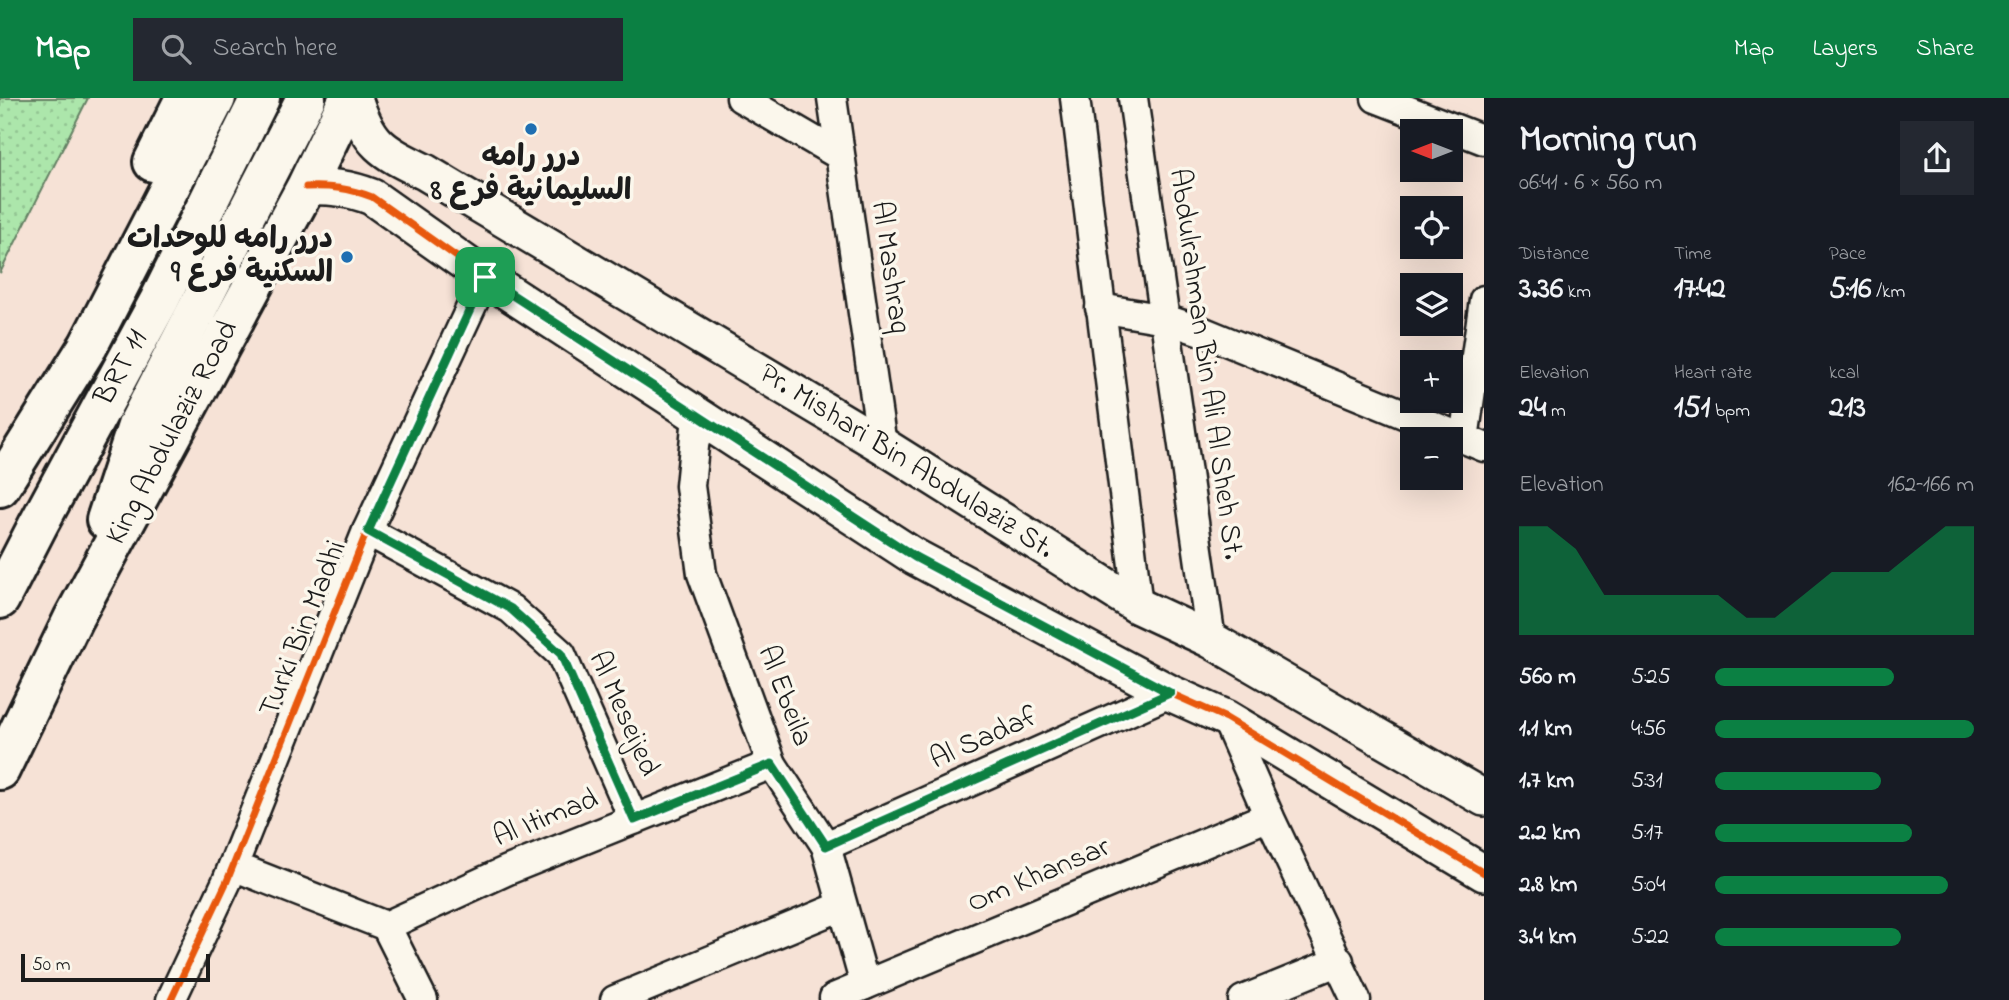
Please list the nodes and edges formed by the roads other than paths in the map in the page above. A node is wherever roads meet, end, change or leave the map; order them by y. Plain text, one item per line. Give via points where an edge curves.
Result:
1 (185, 98) edge
2 (216, 98) edge
3 (260, 98) edge
4 (306, 98) edge
5 (351, 98) edge
6 (741, 98) edge
7 (832, 98) edge
8 (1075, 98) edge
9 (1133, 98) edge
10 (1376, 98) edge
11 (1484, 140) edge
12 (839, 155) junction
13 (425, 172) junction
14 (306, 187) junction
15 (402, 217) junction
16 (485, 277) junction
17 (1484, 300) edge
18 (1100, 308) junction
19 (1165, 319) junction
20 (697, 417) junction
21 (1474, 443) edge
22 (882, 445) junction
23 (0, 472) edge
24 (0, 487) edge
25 (368, 531) junction
26 (0, 599) edge
27 (1138, 606) junction
28 (74, 619) junction
29 (1211, 640) junction
30 (1170, 693) junction
31 (1226, 718) junction
32 (772, 764) junction
33 (0, 770) edge
34 (1484, 798) edge
35 (1269, 816) junction
36 (634, 820) junction
37 (826, 846) junction
38 (233, 866) junction
39 (1484, 873) edge
40 (842, 906) junction
41 (386, 926) junction
42 (1339, 961) junction
43 (865, 985) junction
44 (658, 992) edge
45 (835, 999) edge
46 (171, 1000) edge
47 (423, 1000) edge
48 (615, 1000) edge
49 (1243, 1000) edge
50 (1356, 1000) edge

1 - 23 main road
2 - 24 main road via 88,346
3 - 26 main road, BRT 11 via 159,301
4 - 28 main road via 137,426
5 - 13 street, Pr. Mishari Bin Abdulaziz St. via 377,145
5 - 14 main road, King Abdulaziz Road
6 - 12 street
7 - 12 street, Al Mashraq
8 - 18 street
9 - 19 street, Abdulrahman Bin Ali Al Sheh St.
10 - 11 street
12 - 22 street, Al Mashraq
13 - 15 street via 401,188 398,206
13 - 22 street, Pr. Mishari Bin Abdulaziz St.
14 - 15 street via 352,189
14 - 28 main road, King Abdulaziz Road
15 - 16 street
16 - 20 street
16 - 25 street, Turki Bin Madhi
17 - 21 street
18 - 19 street
18 - 27 street
19 - 21 street
19 - 29 street, Abdulrahman Bin Ali Al Sheh St.
20 - 30 street via 915,557
20 - 32 street, Al Ebeila via 690,486 702,574
22 - 27 street, Pr. Mishari Bin Abdulaziz St.
25 - 36 street, Al Meseijed via 511,609 561,654
25 - 38 street, Turki Bin Madhi
27 - 29 street, Pr. Mishari Bin Abdulaziz St.
28 - 33 main road, King Abdulaziz Road
29 - 34 street, Pr. Mishari Bin Abdulaziz St.
30 - 31 street
30 - 37 street, Al Sadaf
31 - 35 street
31 - 39 street
32 - 36 street, Al Itimad
32 - 37 street, Al Ebeila
35 - 42 street
35 - 43 street, Om Khansar
36 - 41 street, Al Itimad via 508,870
37 - 40 street, Al Ebeila
38 - 41 street
38 - 46 street, Turki Bin Madhi
40 - 43 street, Al Ebeila
40 - 44 street
41 - 47 street
42 - 49 street
42 - 50 street
43 - 45 street, Om Khansar
44 - 48 street

